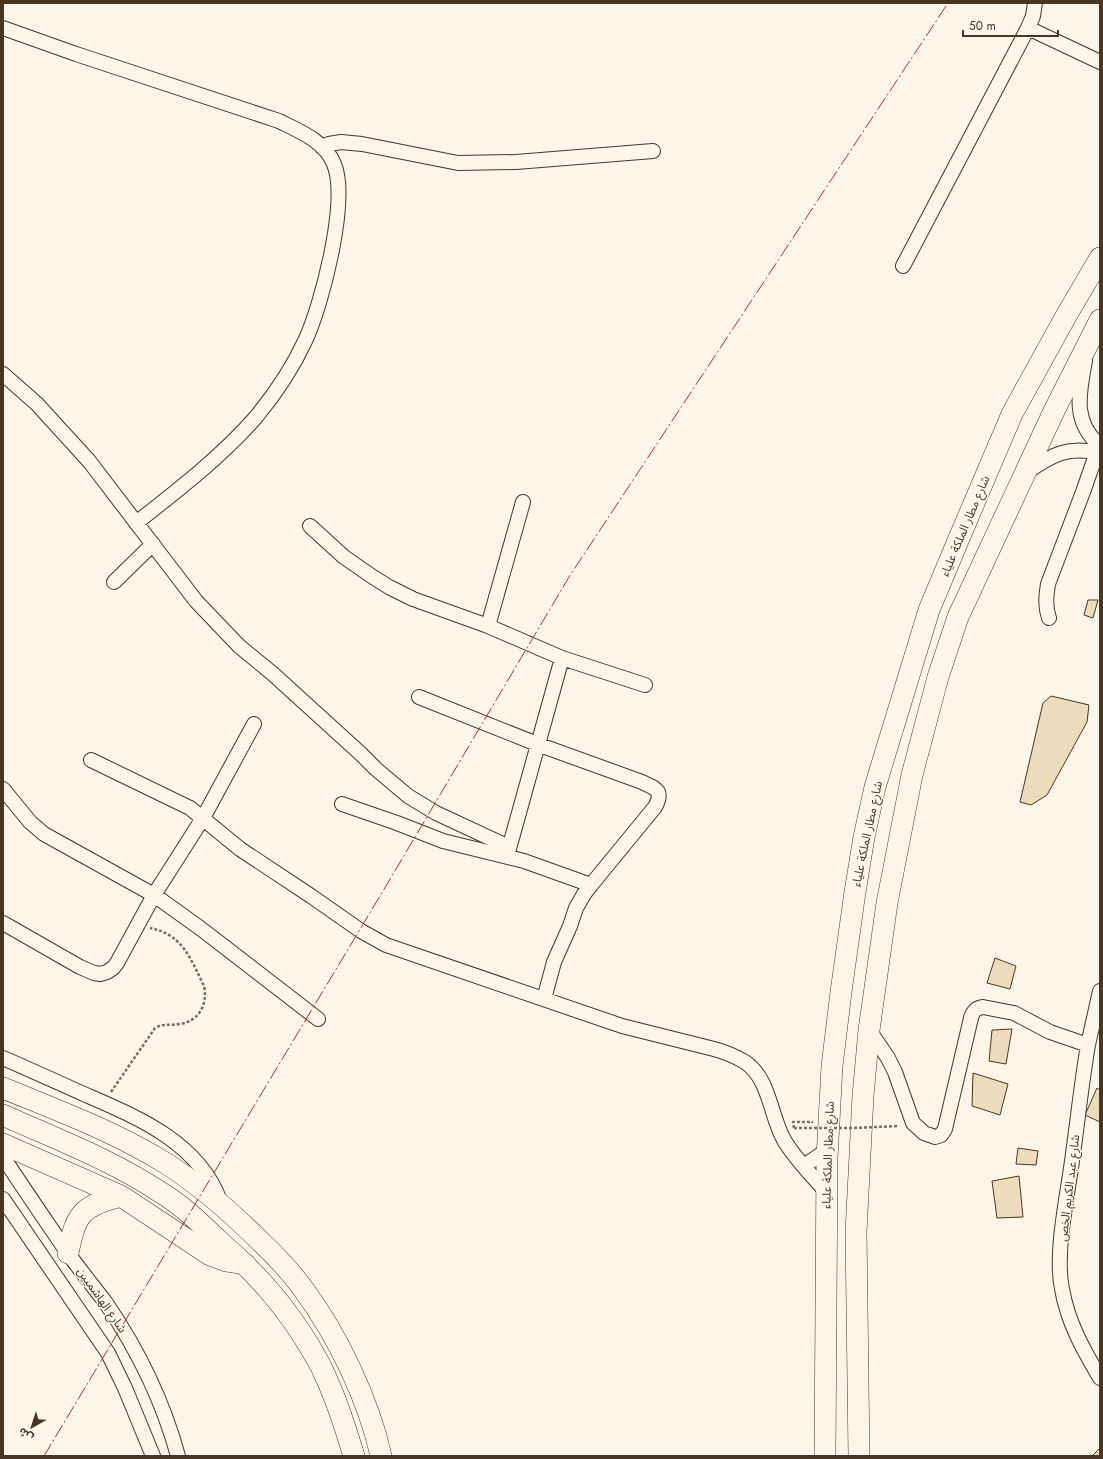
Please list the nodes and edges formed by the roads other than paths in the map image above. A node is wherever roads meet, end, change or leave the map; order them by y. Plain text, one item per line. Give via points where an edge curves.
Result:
1 (1035, 3) edge
2 (3, 28) edge
3 (1028, 28) junction
4 (1100, 62) edge
5 (322, 146) junction
6 (653, 151) dead end
7 (1100, 258) edge
8 (903, 266) dead end
9 (1100, 320) edge
10 (1090, 341) junction
11 (3, 374) edge
12 (1099, 450) edge
13 (1024, 475) junction
14 (523, 502) dead end
15 (136, 523) junction
16 (310, 526) dead end
17 (153, 544) junction
18 (114, 582) dead end
19 (1049, 618) dead end
20 (488, 626) junction
21 (562, 658) junction
22 (645, 685) dead end
23 (419, 697) dead end
24 (254, 724) dead end
25 (537, 744) junction
26 (91, 760) dead end
27 (3, 789) edge
28 (342, 804) dead end
29 (203, 818) junction
30 (508, 852) junction
31 (590, 885) junction
32 (154, 895) junction
33 (3, 923) edge
34 (1100, 991) edge
35 (544, 998) junction
36 (318, 1019) dead end
37 (869, 1030) junction
38 (1088, 1045) junction
39 (3, 1058) edge
40 (892, 1065) junction
41 (866, 1067) junction
42 (3, 1088) edge
43 (3, 1115) edge
44 (3, 1144) edge
45 (827, 1150) junction
46 (3, 1157) edge
47 (804, 1166) junction
48 (826, 1192) junction
49 (121, 1196) junction
50 (3, 1199) edge
51 (221, 1203) junction
52 (68, 1253) junction
53 (246, 1264) junction
54 (1100, 1378) edge
55 (859, 1419) junction
56 (153, 1456) edge
57 (178, 1456) edge
58 (354, 1456) edge
59 (382, 1456) edge
60 (825, 1456) edge
61 (859, 1456) edge
62 (870, 1456) edge

1 - 3 street
2 - 5 street via 278,121 307,135
3 - 4 street
3 - 8 street
5 - 6 street via 341,142 362,144 458,163 516,162
5 - 15 street via 334,164 340,186 337,218 323,288 305,341 256,417 193,479
7 - 45 highway, شارع مطار الملكة علياء via 1012,414 929,610 911,666 875,787 864,837 840,992
9 - 10 highway
10 - 12 street via 1079,396 1082,421
10 - 13 highway
11 - 15 street via 58,426 89,461
12 - 13 street via 1062,452 1042,461
12 - 19 street via 1048,584 1046,608
13 - 37 highway via 958,617 938,677 912,775 897,849
14 - 20 street
15 - 17 street
16 - 20 street via 344,557 389,587 413,599
17 - 18 street
17 - 30 street via 196,601 239,646 391,783 417,802
20 - 21 street
21 - 22 street
21 - 25 street
23 - 25 street
24 - 29 street
25 - 30 street
25 - 31 street via 642,782 655,788 659,793 660,798 655,806
26 - 29 street via 186,806
27 - 32 street via 30,822 44,834
28 - 30 street via 443,840
29 - 32 street
29 - 35 street via 240,849 374,939 401,951
30 - 31 street via 524,861
31 - 35 street via 576,908 554,962
32 - 33 street via 117,963 107,972 100,974 80,968
32 - 36 street
34 - 38 street, شارع عبد الكريم الخص
35 - 47 street via 622,1026 737,1057 758,1076 784,1138
37 - 40 street
37 - 41 highway
38 - 40 street via 1050,1032 1014,1013 978,1008 972,1016 945,1129 941,1135 935,1137 924,1133 913,1123
38 - 54 street, شارع عبد الكريم الخص via 1065,1207 1060,1268 1061,1288 1073,1329
39 - 51 street via 136,1117 162,1132 176,1142 204,1172
40 - 41 street via 873,1061
41 - 55 highway via 856,1232
42 - 51 highway via 96,1127 138,1148 190,1180
43 - 53 highway via 103,1160 160,1192 179,1204
44 - 49 highway
45 - 47 street
45 - 48 highway, شارع مطار الملكة علياء
46 - 52 street, شارع الهاشميين
47 - 48 street
48 - 60 highway, شارع مطار الملكة علياء
49 - 52 highway via 95,1203 82,1213 74,1226
49 - 53 highway via 210,1255
50 - 56 street, شارع الهاشميين via 108,1353
51 - 59 highway via 278,1259 305,1290 355,1378
52 - 57 street, شارع الهاشميين via 127,1336 156,1391
53 - 58 highway via 283,1306 323,1370
55 - 61 highway
55 - 62 highway

